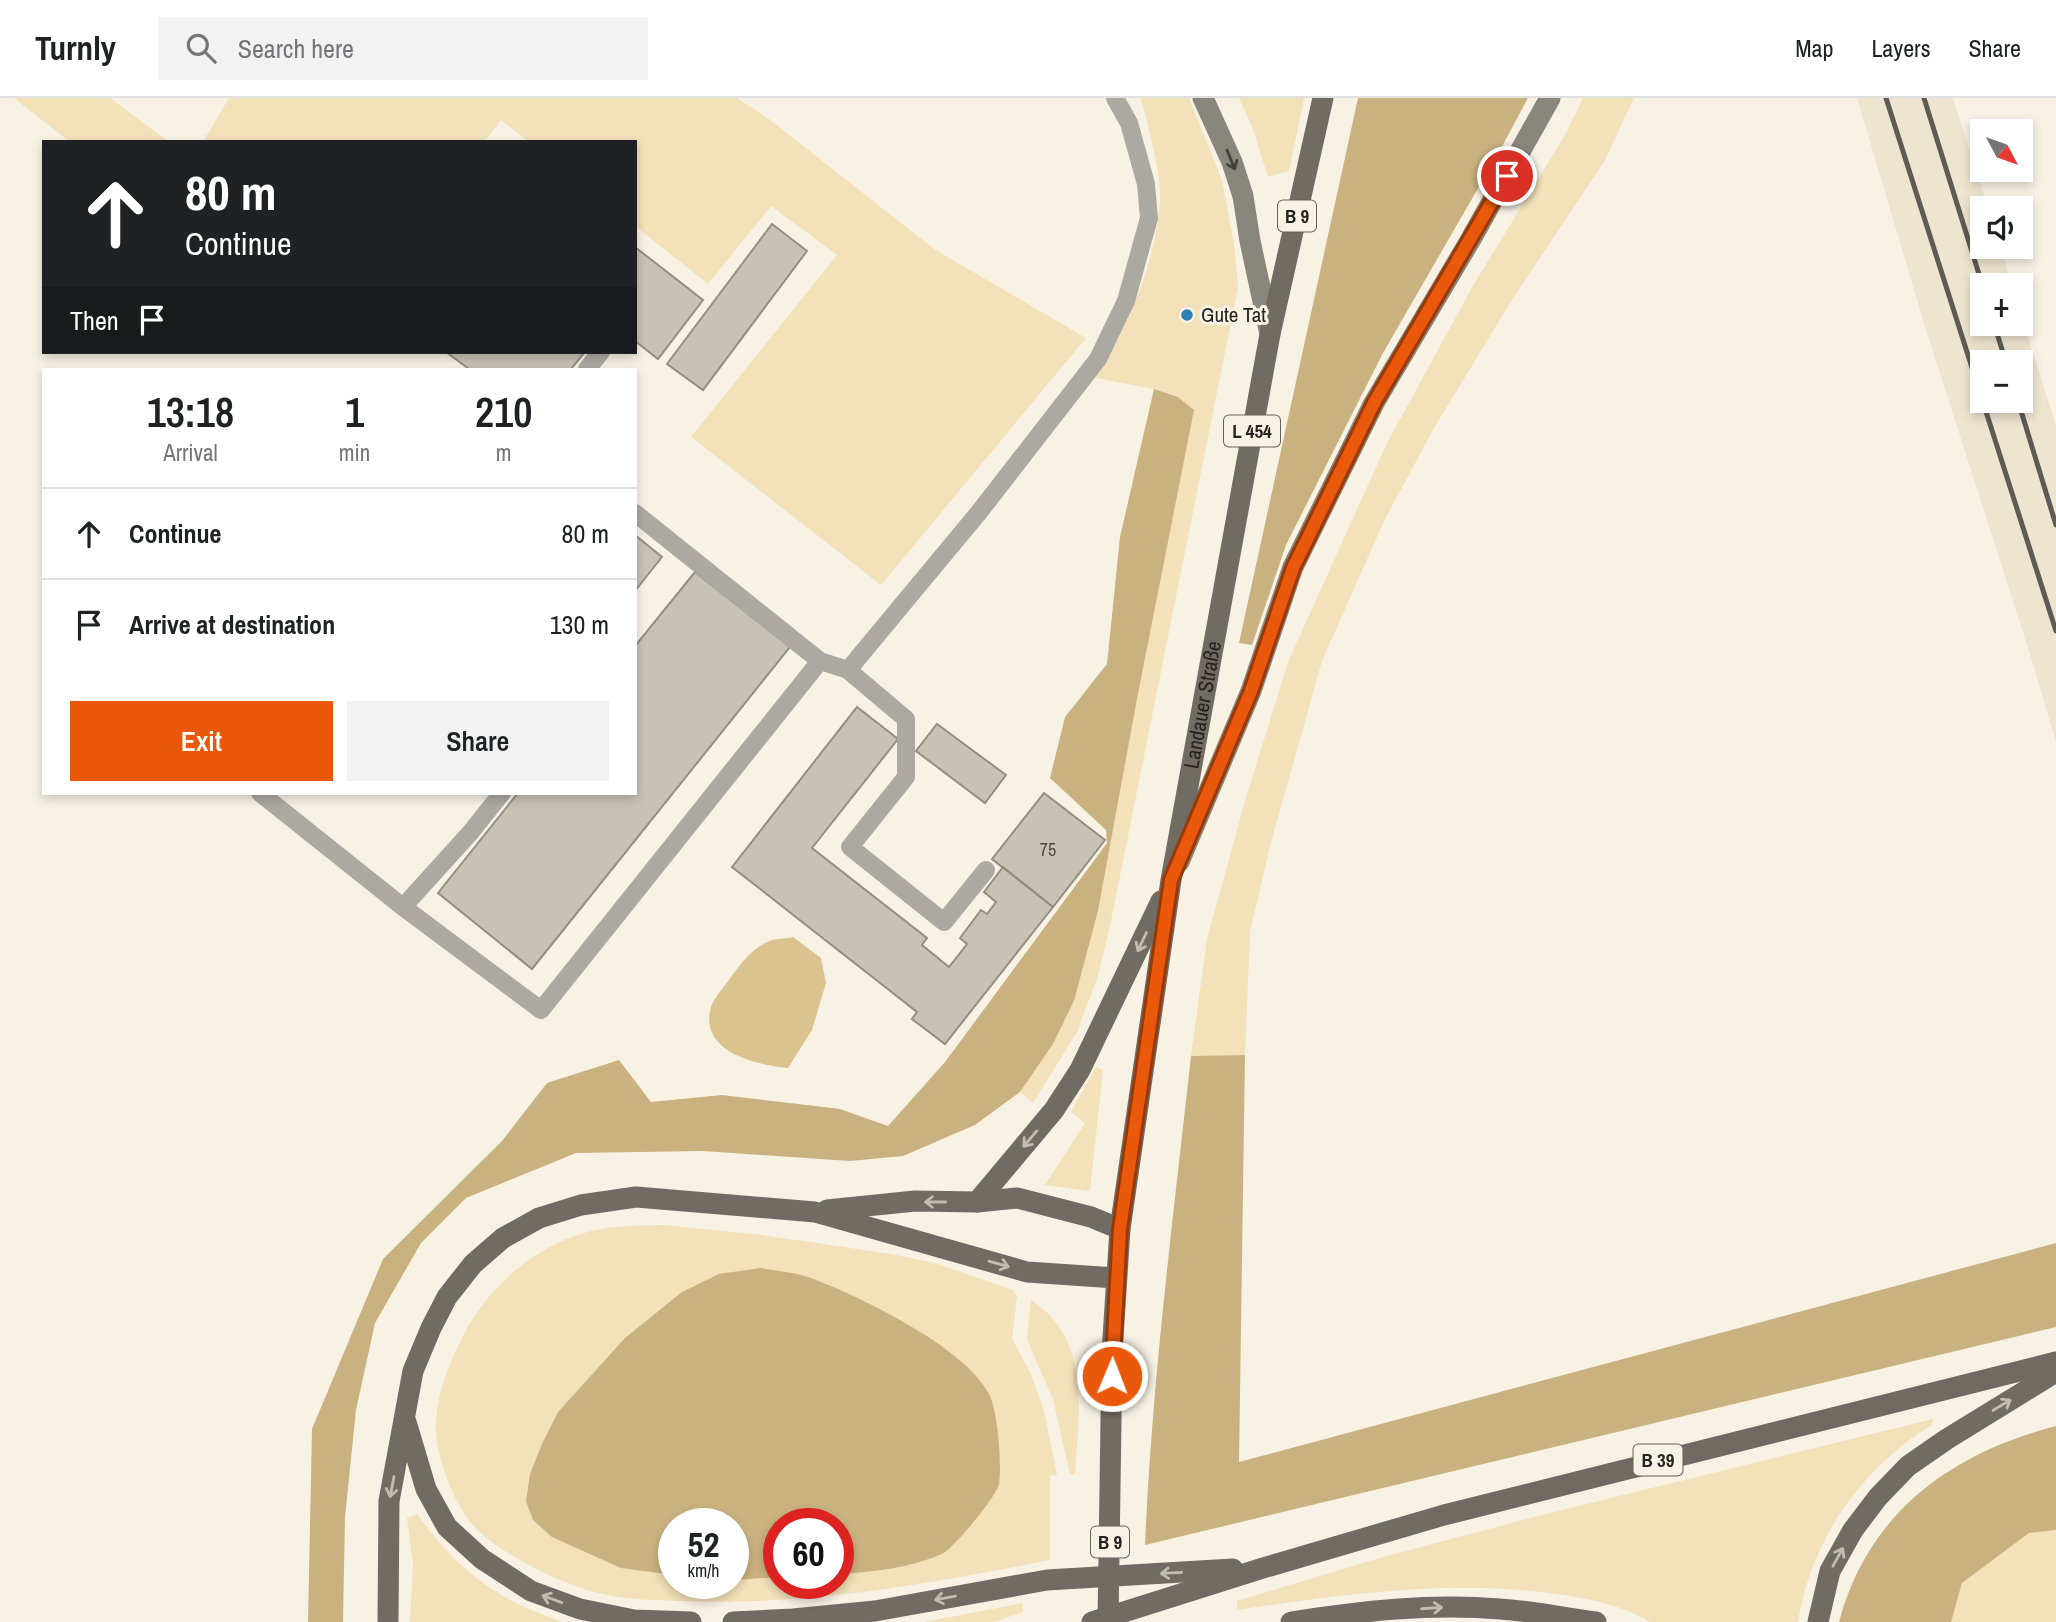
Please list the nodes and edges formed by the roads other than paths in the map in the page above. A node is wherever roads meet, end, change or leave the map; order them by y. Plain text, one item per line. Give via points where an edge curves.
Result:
1 (1115, 98) edge
2 (1203, 98) edge
3 (1324, 98) edge
4 (1550, 98) edge
5 (1270, 334) junction
6 (599, 354) edge
7 (588, 368) edge
8 (637, 515) edge
9 (820, 662) junction
10 (848, 670) junction
11 (263, 795) edge
12 (500, 795) edge
13 (986, 870) dead end
14 (1171, 880) junction
15 (403, 907) junction
16 (978, 1202) junction
17 (815, 1212) junction
18 (1120, 1229) junction
19 (1116, 1278) junction
20 (2056, 1362) edge
21 (2056, 1372) edge
22 (405, 1420) junction
23 (1111, 1468) joint
24 (1263, 1568) junction
25 (388, 1622) edge
26 (691, 1622) edge
27 (733, 1622) edge
28 (1092, 1622) edge
29 (1108, 1622) edge
30 (1291, 1622) edge
31 (1596, 1622) edge
32 (1818, 1622) edge

1 - 10 lane via 1129,123 1146,184 1149,218 1126,301 1098,359
2 -> 5 main road via 1243,196
3 - 5 main road, B 9
4 - 14 main road via 1374,403 1293,568 1251,691
5 - 14 main road, Landauer Straße / L 454
6 - 7 lane
8 - 9 lane
9 - 10 lane
9 - 15 lane via 541,1010
10 - 13 lane via 906,719 906,777 850,847 944,922
11 - 15 lane
12 - 15 lane
14 -> 16 main road via 1080,1070 1054,1111
14 - 18 main road, Landauer Straße / L 454
16 -> 17 main road via 915,1201
16 - 18 main road via 1017,1198
17 -> 19 main road via 1027,1272
17 - 22 main road via 636,1197 581,1205 539,1218 503,1238 472,1264 447,1297 413,1371
18 - 19 main road, Landauer Straße / L 454
19 - 23 main road, Landauer Straße / L 454
20 - 24 main road, B 39 via 1457,1512
32 -> 21 main road via 1830,1571 1878,1497 1908,1466 1947,1438
22 -> 25 main road via 389,1501
26 -> 22 main road via 634,1620 580,1609 531,1591 482,1559 447,1527 426,1489
23 - 29 main road, Landauer Straße / B 9
24 -> 27 main road via 1047,1580 875,1611
24 - 28 main road, B 39
30 -> 31 main road via 1348,1613 1447,1607

